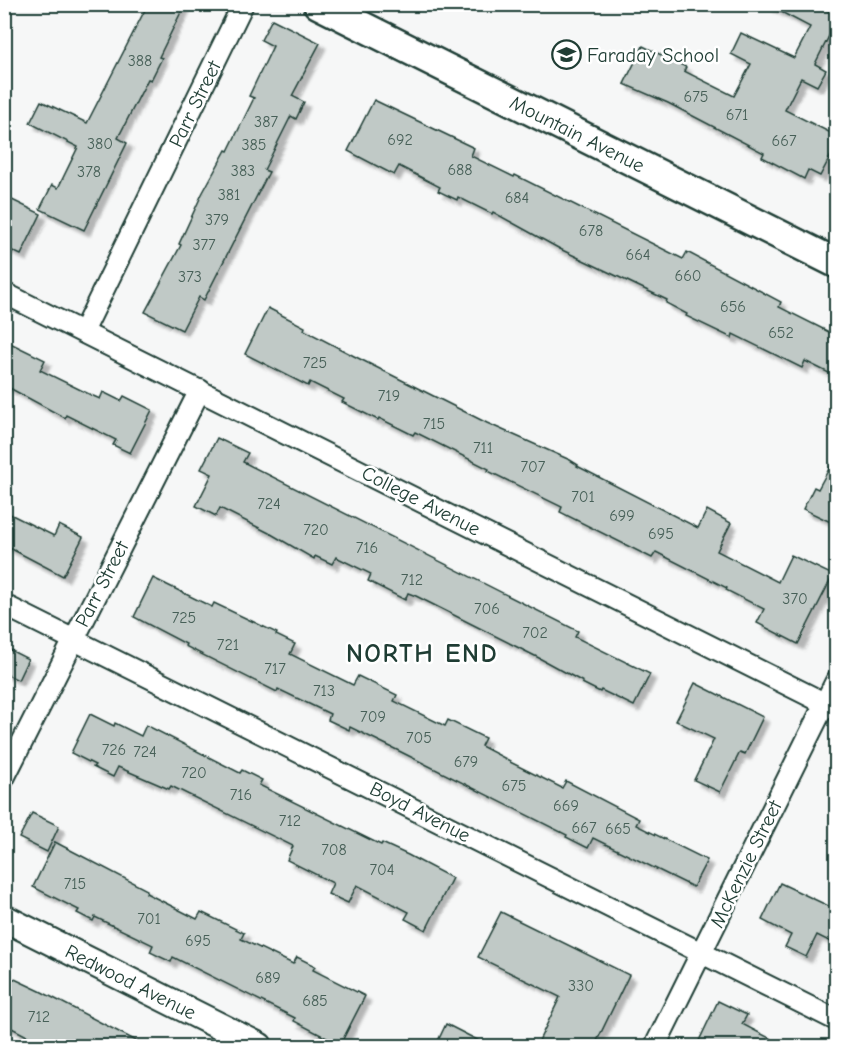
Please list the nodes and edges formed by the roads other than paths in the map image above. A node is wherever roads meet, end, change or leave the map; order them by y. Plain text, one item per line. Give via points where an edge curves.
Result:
1 (243, 4) edge
2 (318, 4) edge
3 (837, 263) edge
4 (4, 293) edge
5 (83, 332) junction
6 (200, 390) junction
7 (4, 605) edge
8 (74, 639) junction
9 (837, 681) edge
10 (831, 706) edge
11 (4, 778) edge
12 (4, 918) edge
13 (702, 952) junction
14 (837, 1020) edge
15 (259, 1047) edge
16 (655, 1047) edge

1 - 5 street, Parr Street
2 - 3 main road, Mountain Avenue
4 - 5 street, College Avenue
5 - 6 street, College Avenue
6 - 8 street, Parr Street
6 - 10 street, College Avenue
7 - 8 street, Boyd Avenue
8 - 11 street, Parr Street
8 - 13 street, Boyd Avenue
9 - 10 street, McKenzie Street
10 - 13 street, McKenzie Street
12 - 15 street, Redwood Avenue
13 - 14 street, Boyd Avenue
13 - 16 street, McKenzie Street

